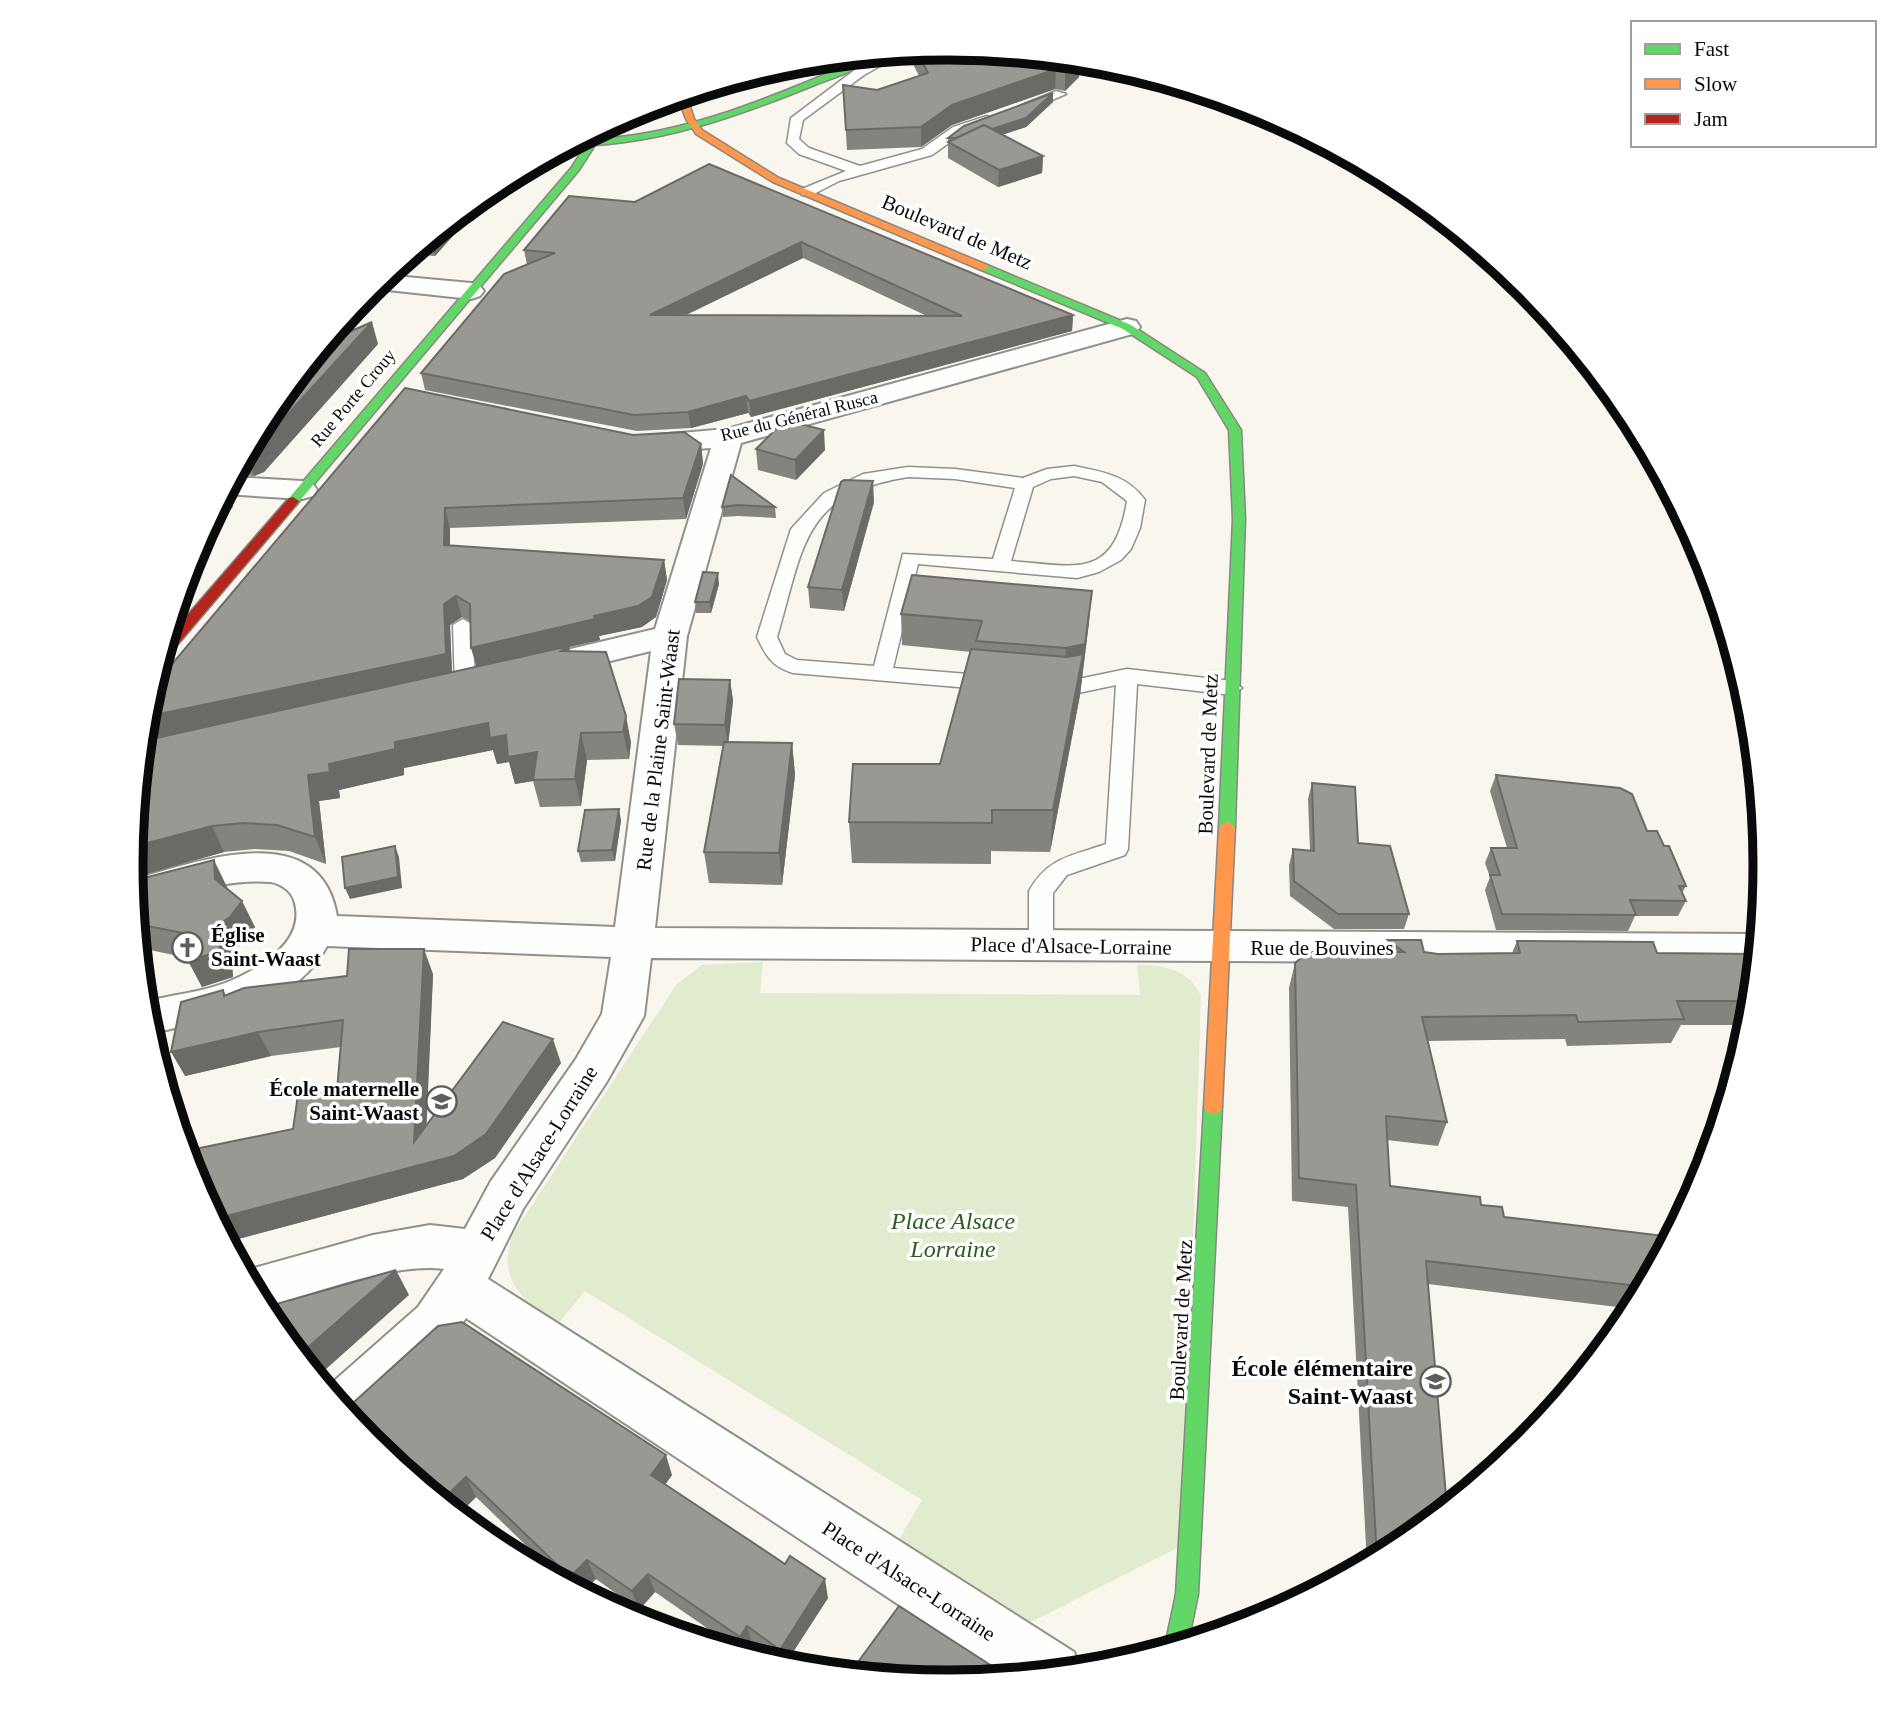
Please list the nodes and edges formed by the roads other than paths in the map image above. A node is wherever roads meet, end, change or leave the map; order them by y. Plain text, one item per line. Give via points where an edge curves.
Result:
1 (880, 63) edge
2 (855, 65) edge
3 (1060, 94) dead end
4 (686, 104) edge
5 (759, 104) junction
6 (694, 128) junction
7 (591, 145) joint
8 (747, 160) junction
9 (858, 170) junction
10 (807, 192) junction
11 (391, 283) edge
12 (471, 291) junction
13 (1127, 327) junction
14 (727, 438) junction
15 (624, 440) edge
16 (1025, 484) junction
17 (238, 487) edge
18 (302, 490) junction
19 (1000, 566) junction
20 (463, 625) dead end
21 (176, 636) edge
22 (670, 636) junction
23 (882, 673) junction
24 (1127, 676) junction
25 (465, 686) junction
26 (1232, 688) junction
27 (431, 693) edge
28 (144, 892) edge
29 (318, 930) junction
30 (633, 943) junction
31 (1041, 946) junction
32 (1222, 947) junction
33 (1749, 949) edge
34 (157, 1015) edge
35 (468, 1269) junction
36 (262, 1286) edge
37 (348, 1402) edge
38 (1178, 1637) edge
39 (1042, 1665) edge

1 - 9 lane via 797,118 792,140 804,151
2 - 5 main road
3 - 9 lane via 958,130 927,152
4 - 6 main road
5 - 6 main road
5 - 8 main road via 743,133
6 - 7 main road
6 - 8 main road, Boulevard de Metz
7 - 12 main road, Rue Porte Crouy
8 - 10 main road, Boulevard de Metz via 776,180
9 - 10 lane
10 - 13 main road, Boulevard de Metz
11 - 12 street
12 - 18 main road, Rue Porte Crouy via 396,394
13 - 14 street, Rue du Général Rusca
13 - 26 main road, Boulevard de Metz via 1201,375 1235,430 1239,519
14 - 15 street, Rue du Général Rusca
14 - 22 street, Rue de la Plaine Saint-Waast
16 - 19 lane
16 - 19 lane via 1047,474 1074,471 1108,478 1136,500 1132,529 1118,555 1099,568 1077,572
16 - 23 lane via 908,472 869,478 830,497 800,529 767,637 777,658 793,666
17 - 18 street
18 - 21 main road, Rue Porte Crouy
19 - 23 lane via 911,558
20 - 25 lane
22 - 25 street
22 - 30 street, Rue de la Plaine Saint-Waast
23 - 24 lane via 1064,689
24 - 26 lane
24 - 31 lane via 1117,849 1059,869 1041,891
25 - 27 street
26 - 32 main road, Boulevard de Metz
28 - 29 street via 237,869 268,867 293,873 310,890 317,907
29 - 30 street
29 - 34 street via 278,974 248,992
30 - 31 street, Place d'Alsace-Lorraine
30 - 35 street, Place d'Alsace-Lorraine via 622,1016 591,1071 507,1195
31 - 32 street, Place d'Alsace-Lorraine
32 - 33 street, Rue de Bouvines
32 - 38 main road, Boulevard de Metz via 1187,1594
35 - 36 street via 419,1248
35 - 37 street via 435,1323
35 - 39 street, Place d'Alsace-Lorraine

